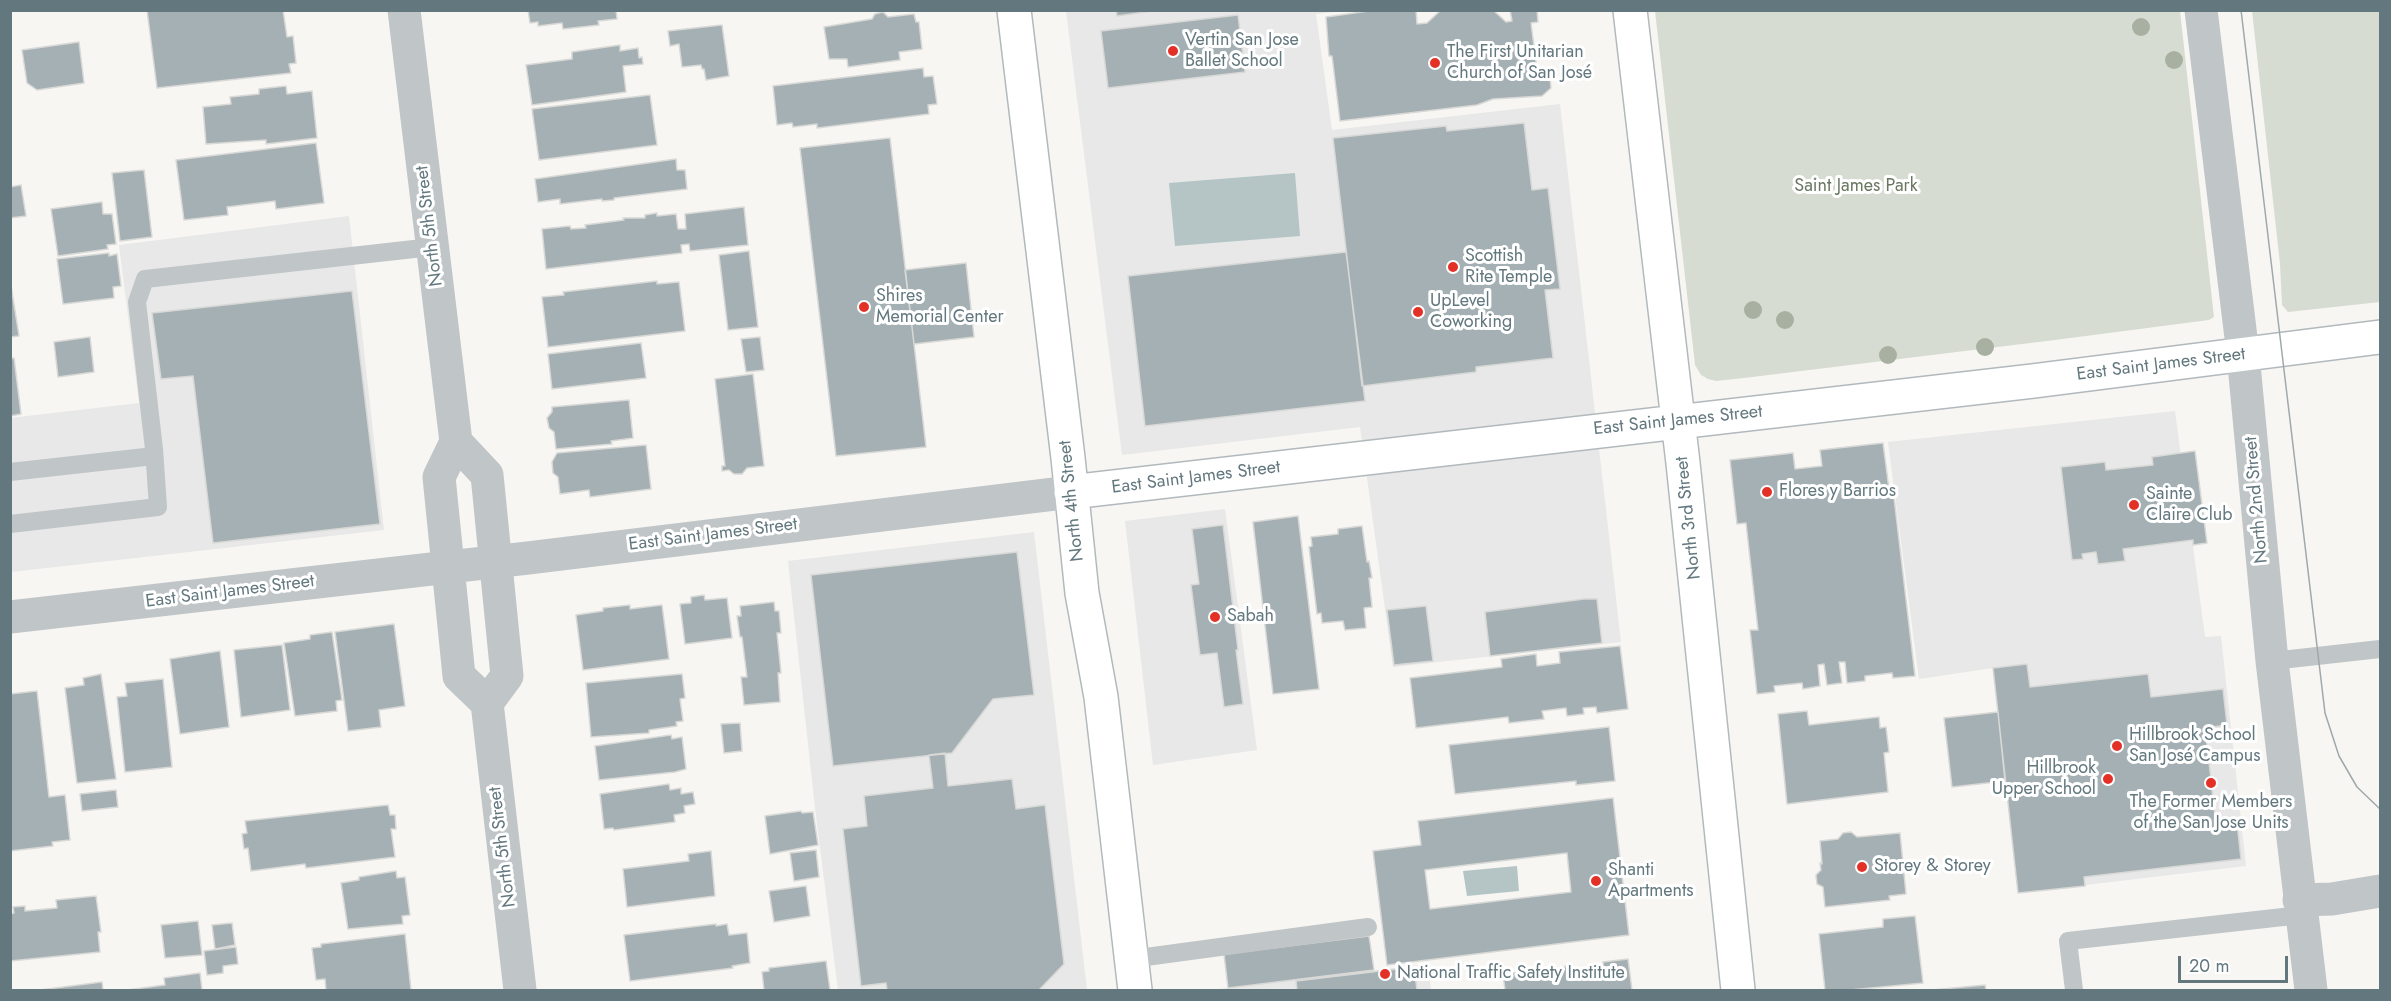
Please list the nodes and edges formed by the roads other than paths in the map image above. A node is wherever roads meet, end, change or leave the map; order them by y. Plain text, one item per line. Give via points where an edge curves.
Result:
1 (404, 10) edge
2 (1014, 10) edge
3 (1630, 10) edge
4 (2201, 10) edge
5 (432, 248) junction
6 (2380, 337) edge
7 (2243, 354) junction
8 (1678, 422) junction
9 (456, 442) junction
10 (154, 456) junction
11 (10, 472) edge
12 (1071, 492) junction
13 (10, 524) edge
14 (496, 562) junction
15 (448, 567) junction
16 (10, 617) edge
17 (2380, 649) edge
18 (2272, 661) junction
19 (487, 703) junction
20 (2380, 891) edge
21 (2300, 908) junction
22 (1368, 927) dead end
23 (1133, 975) edge
24 (520, 990) edge
25 (1738, 990) edge
26 (2074, 990) edge
27 (2311, 990) edge

1 - 5 street, North 5th Street
2 - 12 main road, North 4th Street
3 - 8 main road, North 3rd Street
4 - 7 street, North 2nd Street
5 - 9 street, North 5th Street
5 - 10 lane via 145,279 137,302
6 - 7 main road, East Saint James Street
7 - 8 main road, East Saint James Street
7 - 18 street, North 2nd Street
8 - 12 main road, East Saint James Street
8 - 25 main road, North 3rd Street
9 - 14 street via 486,475
9 - 15 street via 439,477
10 - 11 lane
10 - 13 lane via 158,507
12 - 14 street, East Saint James Street
12 - 23 main road, North 4th Street via 1082,593 1101,697
14 - 15 street, East Saint James Street
14 - 19 street via 507,676
15 - 16 street, East Saint James Street
15 - 19 street via 459,676
17 - 18 lane
18 - 21 street, North 2nd Street
19 - 24 street, North 5th Street
20 - 21 street via 2332,898
21 - 26 lane via 2068,941
21 - 27 street, North 2nd Street
22 - 23 lane

